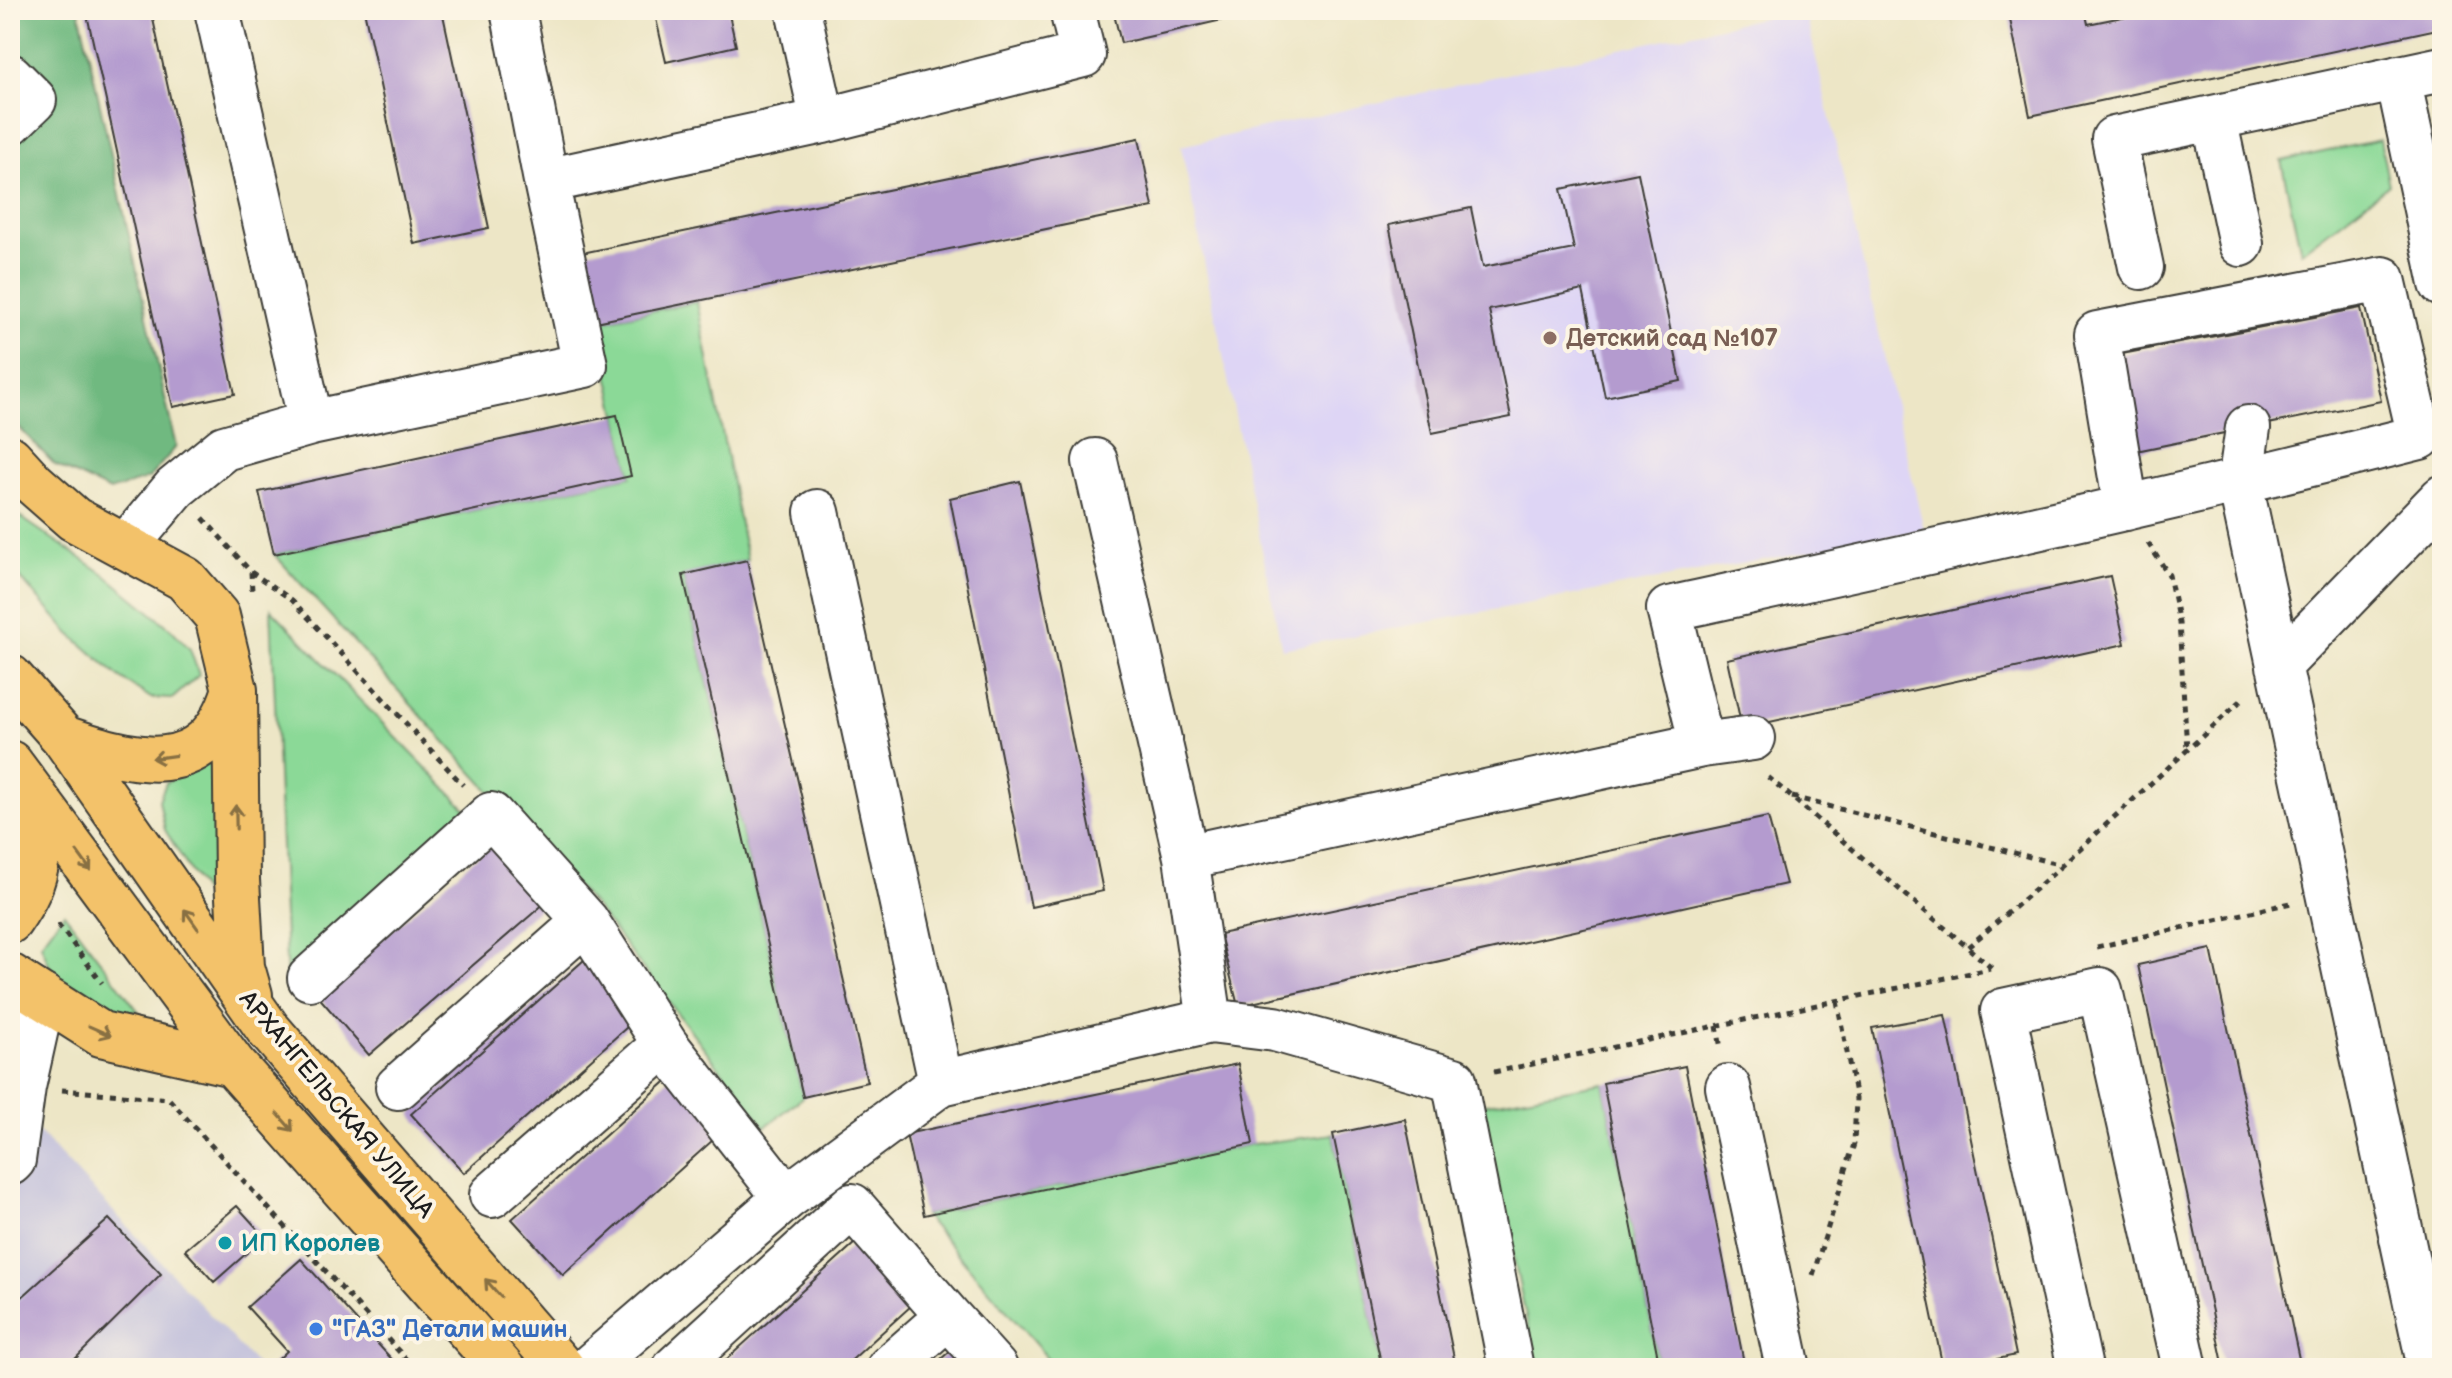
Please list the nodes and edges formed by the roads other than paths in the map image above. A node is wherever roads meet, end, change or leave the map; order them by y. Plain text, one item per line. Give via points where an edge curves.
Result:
1 (217, 10) edge
2 (513, 10) edge
3 (798, 10) edge
4 (1072, 10) edge
5 (2442, 69) edge
6 (10, 76) edge
7 (2398, 78) junction
8 (2214, 118) junction
9 (823, 121) junction
10 (10, 123) edge
11 (546, 181) junction
12 (2241, 244) dead end
13 (2141, 267) dead end
14 (2442, 284) edge
15 (311, 423) junction
16 (2248, 428) dead end
17 (10, 458) edge
18 (1095, 461) dead end
19 (2240, 483) junction
20 (2442, 498) edge
21 (2126, 508) junction
22 (817, 512) dead end
23 (126, 546) junction
24 (2279, 666) junction
25 (10, 677) edge
26 (235, 690) junction
27 (64, 738) junction
28 (1753, 738) dead end
29 (1702, 745) junction
30 (16, 769) edge
31 (1186, 857) junction
32 (30, 917) edge
33 (586, 921) junction
34 (310, 978) dead end
35 (26, 987) edge
36 (1210, 1021) junction
37 (268, 1029) junction
38 (665, 1044) junction
39 (233, 1064) junction
40 (941, 1083) junction
41 (398, 1087) dead end
42 (1728, 1087) dead end
43 (10, 1163) edge
44 (492, 1195) dead end
45 (786, 1198) junction
46 (948, 1316) junction
47 (502, 1368) edge
48 (562, 1368) edge
49 (589, 1368) edge
50 (675, 1368) edge
51 (889, 1368) edge
52 (995, 1368) edge
53 (1511, 1368) edge
54 (1788, 1368) edge
55 (2080, 1368) edge
56 (2185, 1368) edge
57 (2430, 1368) edge

1 - 15 street
2 - 11 street
3 - 9 street
4 - 9 street via 1083,55
5 - 7 street
6 - 10 street via 34,100
7 - 8 street
7 - 14 street
8 - 12 street
8 - 13 street via 2114,139
9 - 11 street
11 - 15 street via 585,365
15 - 23 street via 224,448 175,488
16 - 19 street
17 - 23 main road via 74,519
18 - 31 street
19 - 21 street
19 - 21 street via 2420,437 2383,279 2097,334
19 - 24 street
20 - 24 street
21 - 29 street via 1669,609
22 - 40 street
23 - 26 main road via 185,579 217,616
24 - 57 street
25 - 27 main road, АРХАНГЕЛЬСКАЯ УЛИЦА
26 -> 27 main road via 218,730 182,755 146,760
37 -> 26 main road via 246,987 242,967
37 -> 27 main road, АРХАНГЕЛЬСКАЯ УЛИЦА
28 - 29 street
29 - 31 street
30 - 32 main road via 37,839
30 -> 39 main road, АРХАНГЕЛЬСКАЯ УЛИЦА
31 - 36 street
33 - 34 street via 491,815
33 - 38 street
33 - 41 street
35 -> 39 main road via 101,1034
35 - 43 street via 23,1087
36 - 40 street
36 - 53 street via 1275,1029 1454,1080
48 -> 37 main road, АРХАНГЕЛЬСКАЯ УЛИЦА
38 - 44 street
38 - 45 street
39 -> 47 main road, АРХАНГЕЛЬСКАЯ УЛИЦА
40 - 45 street
42 - 54 street
45 - 49 street
46 - 50 street via 852,1206
46 - 51 street
46 - 52 street
55 - 56 street via 2003,1011 2100,990

